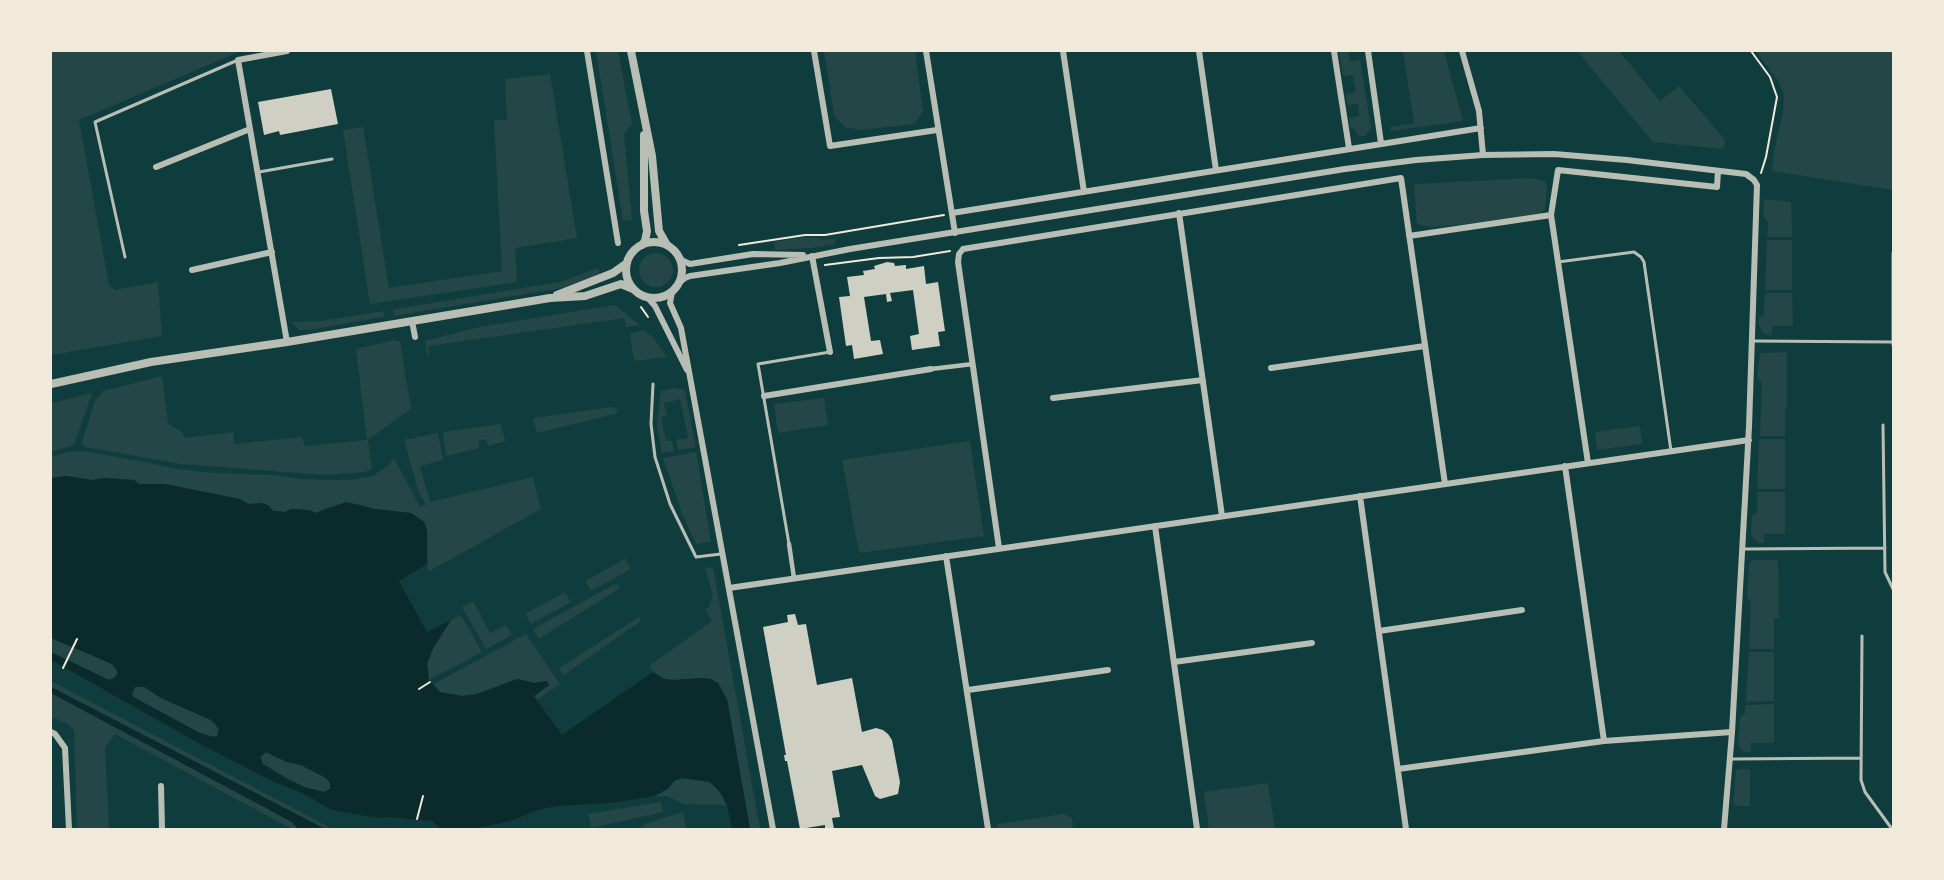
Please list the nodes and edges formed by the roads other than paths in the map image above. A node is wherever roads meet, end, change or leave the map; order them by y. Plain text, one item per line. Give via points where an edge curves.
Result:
1 (287, 51) edge
2 (587, 51) edge
3 (631, 51) edge
4 (814, 51) edge
5 (926, 51) edge
6 (1063, 51) edge
7 (1199, 51) edge
8 (1334, 51) edge
9 (1368, 51) edge
10 (1462, 51) edge
11 (238, 60) junction
12 (644, 122) junction
13 (1481, 128) junction
14 (250, 129) junction
15 (938, 130) junction
16 (1381, 143) junction
17 (1349, 148) junction
18 (1483, 155) junction
19 (332, 159) dead end
20 (156, 167) dead end
21 (1216, 170) junction
22 (1718, 171) junction
23 (258, 172) junction
24 (1084, 192) junction
25 (952, 213) junction
26 (1179, 213) junction
27 (1551, 215) junction
28 (955, 233) junction
29 (1409, 236) junction
30 (618, 243) dead end
31 (642, 245) junction
32 (667, 245) junction
33 (272, 252) junction
34 (1893, 253) edge
35 (812, 256) junction
36 (125, 257) dead end
37 (680, 259) junction
38 (628, 261) junction
39 (1558, 262) junction
40 (192, 270) dead end
41 (679, 283) junction
42 (633, 289) junction
43 (672, 292) junction
44 (550, 298) junction
45 (648, 298) junction
46 (412, 321) junction
47 (415, 337) dead end
48 (1751, 341) junction
49 (287, 342) junction
50 (1893, 344) edge
51 (1425, 346) junction
52 (830, 352) joint
53 (973, 364) junction
54 (1271, 368) dead end
55 (931, 369) joint
56 (690, 378) junction
57 (1203, 380) junction
58 (51, 384) edge
59 (653, 384) dead end
60 (764, 396) junction
61 (1053, 398) dead end
62 (1883, 425) dead end
63 (1749, 440) junction
64 (1671, 451) junction
65 (1588, 463) junction
66 (1565, 466) junction
67 (1445, 484) junction
68 (1360, 496) junction
69 (1222, 516) junction
70 (1155, 526) junction
71 (789, 544) joint
72 (1885, 548) junction
73 (999, 549) junction
74 (1744, 549) junction
75 (722, 554) junction
76 (946, 556) junction
77 (794, 578) junction
78 (729, 588) junction
79 (1893, 589) edge
80 (1522, 610) dead end
81 (1379, 631) junction
82 (1862, 636) dead end
83 (1312, 643) dead end
84 (1174, 662) junction
85 (1108, 670) dead end
86 (968, 690) junction
87 (51, 732) edge
88 (1732, 732) junction
89 (1604, 741) junction
90 (1861, 758) junction
91 (1729, 759) junction
92 (1398, 769) junction
93 (161, 786) dead end
94 (69, 829) edge
95 (162, 829) edge
96 (773, 829) edge
97 (988, 829) edge
98 (1197, 829) edge
99 (1406, 829) edge
100 (1724, 829) edge
101 (1892, 829) edge

1 - 11 street
2 - 30 street
3 - 12 street
4 - 15 street via 830,146
5 - 15 street
6 - 24 street
7 - 21 street
8 - 17 street
9 - 16 street
10 - 13 street
11 - 14 street
11 - 36 lane via 94,122
12 - 31 street via 647,231
12 - 32 street via 652,156 659,231
13 - 16 street
13 - 18 street
14 - 20 street
14 - 23 street
15 - 25 street
16 - 17 street
17 - 21 street
18 - 22 street via 1554,154
18 - 28 street via 1346,169
19 - 23 lane
21 - 24 street
22 - 27 street via 1717,187 1558,170
22 - 48 street via 1746,174 1756,185
23 - 33 street
24 - 25 street
25 - 28 street
26 - 29 street via 1401,177
26 - 53 street via 963,249 958,262
26 - 57 street
27 - 29 street
27 - 39 street
28 - 35 street
29 - 51 street
31 - 32 street
31 - 38 street
32 - 37 street
33 - 40 street
33 - 49 street
34 - 50 lane
35 - 37 street via 753,254 690,264
35 - 41 street via 690,276
35 - 52 street
37 - 41 street
38 - 42 street via 627,277
38 - 44 street via 613,273
39 - 64 lane via 1634,252 1644,262
39 - 65 street
41 - 43 street
42 - 44 street via 621,284 585,296
42 - 45 street
43 - 45 street
43 - 56 street via 670,303 681,328
44 - 46 street
45 - 56 street
46 - 47 street
46 - 49 street
48 - 50 lane
48 - 63 street
49 - 58 street via 152,362
51 - 54 street
51 - 67 street
52 - 60 lane via 758,364
53 - 55 street
53 - 73 street
55 - 60 street
56 - 75 street
57 - 61 street
57 - 69 street
59 - 75 lane via 651,424 655,457 670,504 696,557
60 - 71 lane
62 - 72 lane
63 - 64 street
63 - 74 street
64 - 65 street
65 - 66 street
66 - 67 street
66 - 89 street
67 - 68 street
68 - 69 street
68 - 81 street
69 - 70 street
70 - 73 street
70 - 84 street
71 - 77 street
72 - 74 lane
72 - 79 lane via 1885,572
73 - 76 street
74 - 88 street
75 - 78 street
76 - 77 street
76 - 86 street
77 - 78 street
78 - 96 street
80 - 81 street
81 - 92 street
82 - 90 lane
83 - 84 street
84 - 98 street
85 - 86 street
86 - 97 street
87 - 94 street via 65,748
88 - 89 street
88 - 91 street
89 - 92 street
90 - 91 lane
90 - 101 lane via 1865,792
91 - 100 street
92 - 99 street
93 - 95 street

